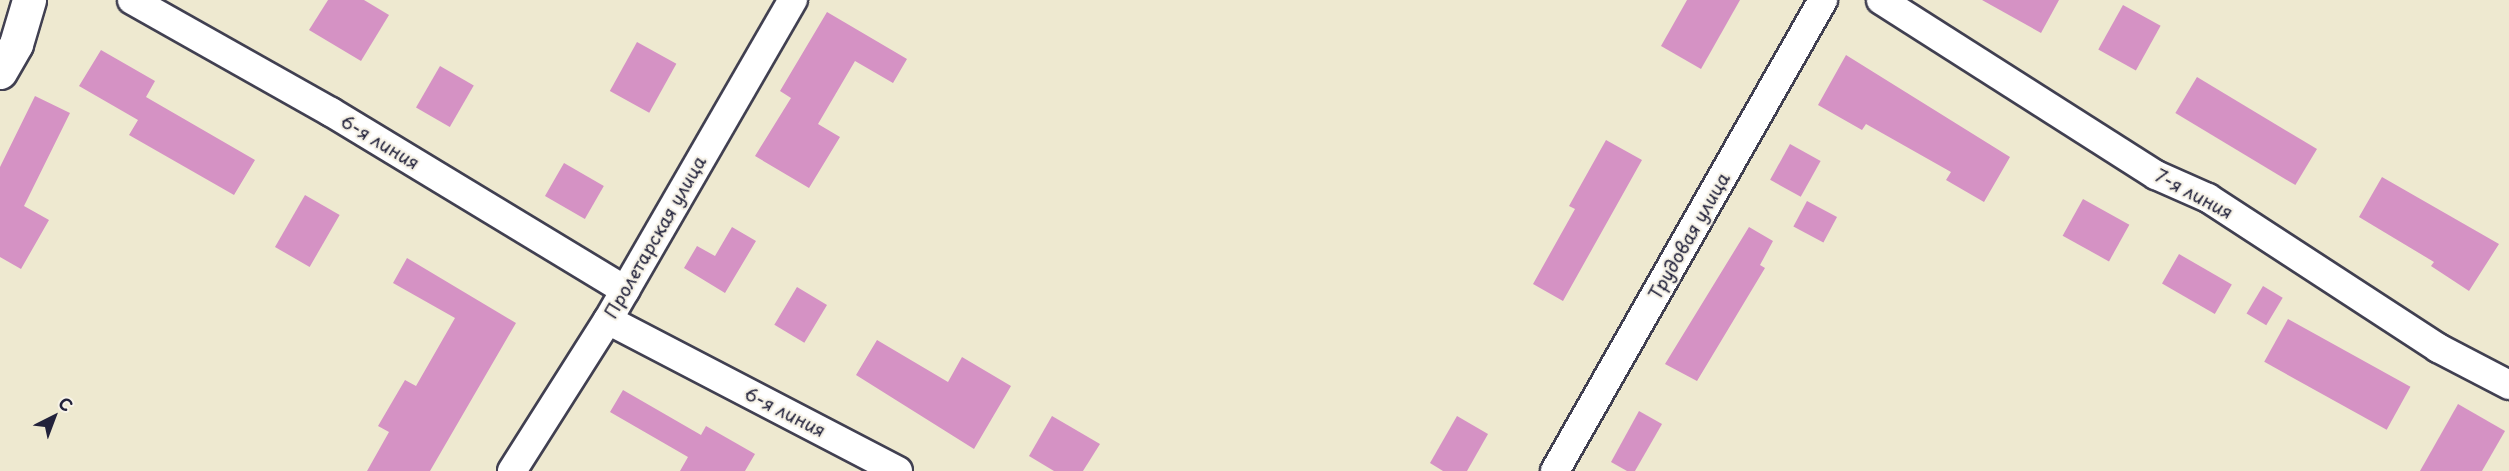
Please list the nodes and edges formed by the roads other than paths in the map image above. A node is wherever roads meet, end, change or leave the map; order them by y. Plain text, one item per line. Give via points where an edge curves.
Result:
1 (29, 0) edge
2 (132, 0) edge
3 (793, 0) edge
4 (1823, 0) edge
5 (1881, 0) edge
6 (0, 72) edge
7 (625, 290) junction
8 (608, 320) junction
9 (2509, 385) edge
10 (512, 471) edge
11 (898, 471) edge
12 (1555, 471) edge

1 - 6 street via 16,44
2 - 7 street, 6-я линия via 331,112
3 - 7 street, Пролетарская улица
4 - 12 street, Трудовая улица
5 - 9 street, 7-я линия via 2156,175 2208,198 2438,348
7 - 8 street, Пролетарская улица
8 - 10 street, Пролетарская улица
8 - 11 street, 6-я линия

